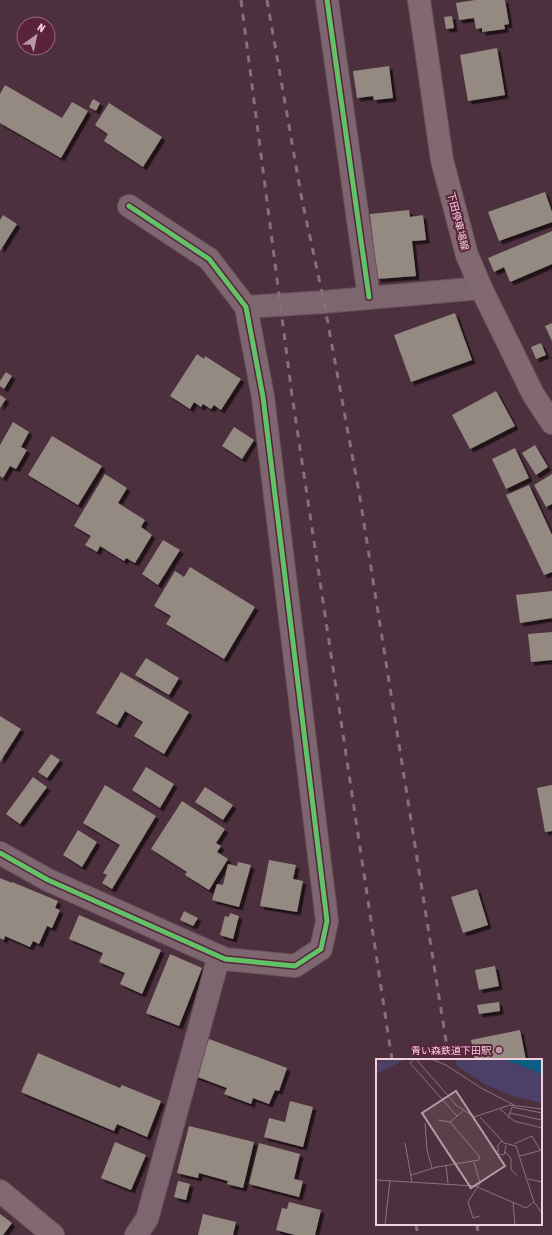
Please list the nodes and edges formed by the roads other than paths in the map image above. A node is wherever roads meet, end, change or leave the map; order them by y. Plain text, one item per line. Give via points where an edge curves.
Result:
1 (327, 0) edge
2 (419, 0) edge
3 (129, 206) dead end
4 (481, 288) junction
5 (369, 297) junction
6 (246, 307) junction
7 (552, 423) edge
8 (0, 853) edge
9 (219, 956) junction
10 (0, 1191) edge
11 (53, 1235) edge
12 (136, 1235) edge

1 - 5 street
2 - 4 main road, 下田停車場線 via 442,160 467,255
3 - 6 street via 210,259
4 - 5 street
4 - 7 main road, 下田停車場線 via 532,394
5 - 6 street
6 - 9 street via 263,398 327,921 322,949 294,966 226,959
8 - 9 street via 48,880
9 - 12 street via 147,1219
10 - 11 main road

